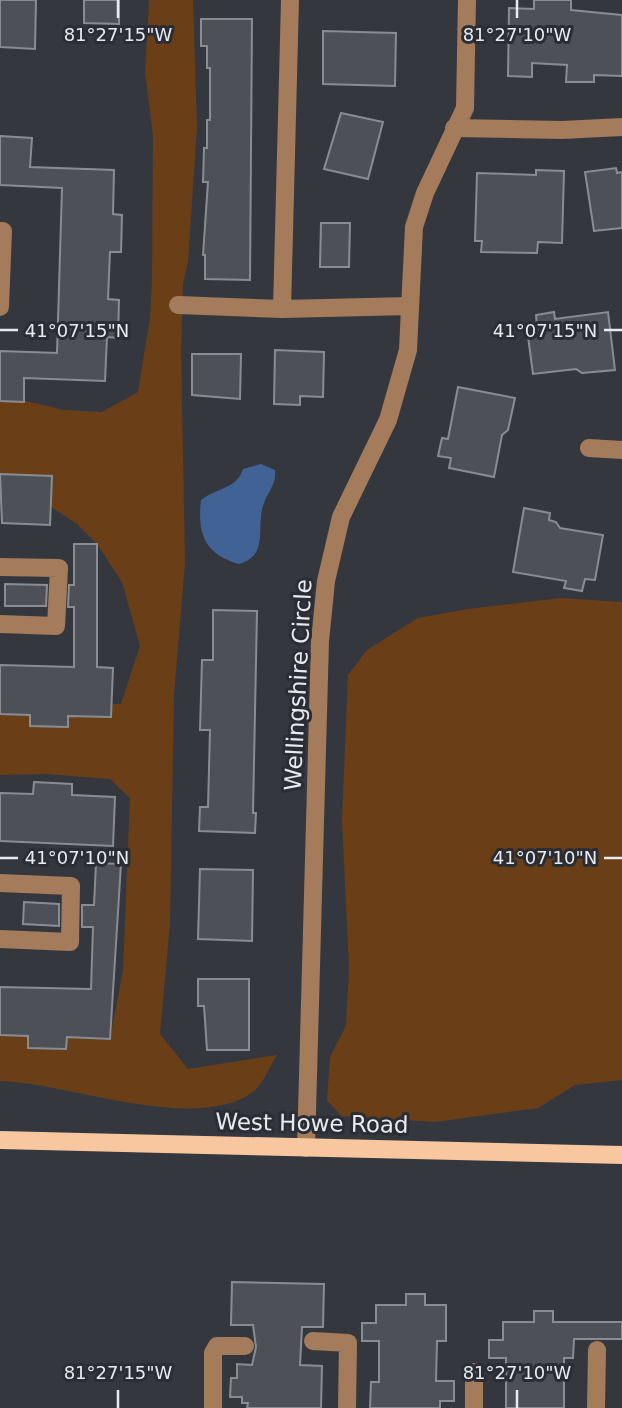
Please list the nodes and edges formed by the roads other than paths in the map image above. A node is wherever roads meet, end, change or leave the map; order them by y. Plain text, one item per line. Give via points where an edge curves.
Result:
1 (290, 0) edge
2 (467, 0) edge
3 (622, 127) edge
4 (454, 128) junction
5 (0, 231) edge
6 (178, 305) dead end
7 (410, 306) junction
8 (0, 307) edge
9 (282, 309) junction
10 (589, 448) dead end
11 (622, 450) edge
12 (0, 567) edge
13 (0, 624) edge
14 (0, 883) edge
15 (0, 939) edge
16 (0, 1140) edge
17 (306, 1148) junction
18 (622, 1155) edge
19 (313, 1341) dead end
20 (245, 1346) dead end
21 (597, 1350) dead end
22 (474, 1372) dead end
23 (213, 1408) edge
24 (347, 1408) edge
25 (474, 1408) edge
26 (596, 1408) edge

1 - 9 street
2 - 4 street, Wellingshire Circle via 465,107
3 - 4 street
4 - 7 street, Wellingshire Circle via 414,227
5 - 8 street
6 - 9 street
7 - 9 street
7 - 17 street, Wellingshire Circle via 408,349 388,420 341,517 326,581 320,641
10 - 11 street
12 - 13 street via 59,568 56,626
14 - 15 street via 71,886 70,942
16 - 17 main road, West Howe Road
17 - 18 main road, West Howe Road
19 - 24 street via 348,1343
20 - 23 street via 217,1346 213,1353
21 - 26 street
22 - 25 street

